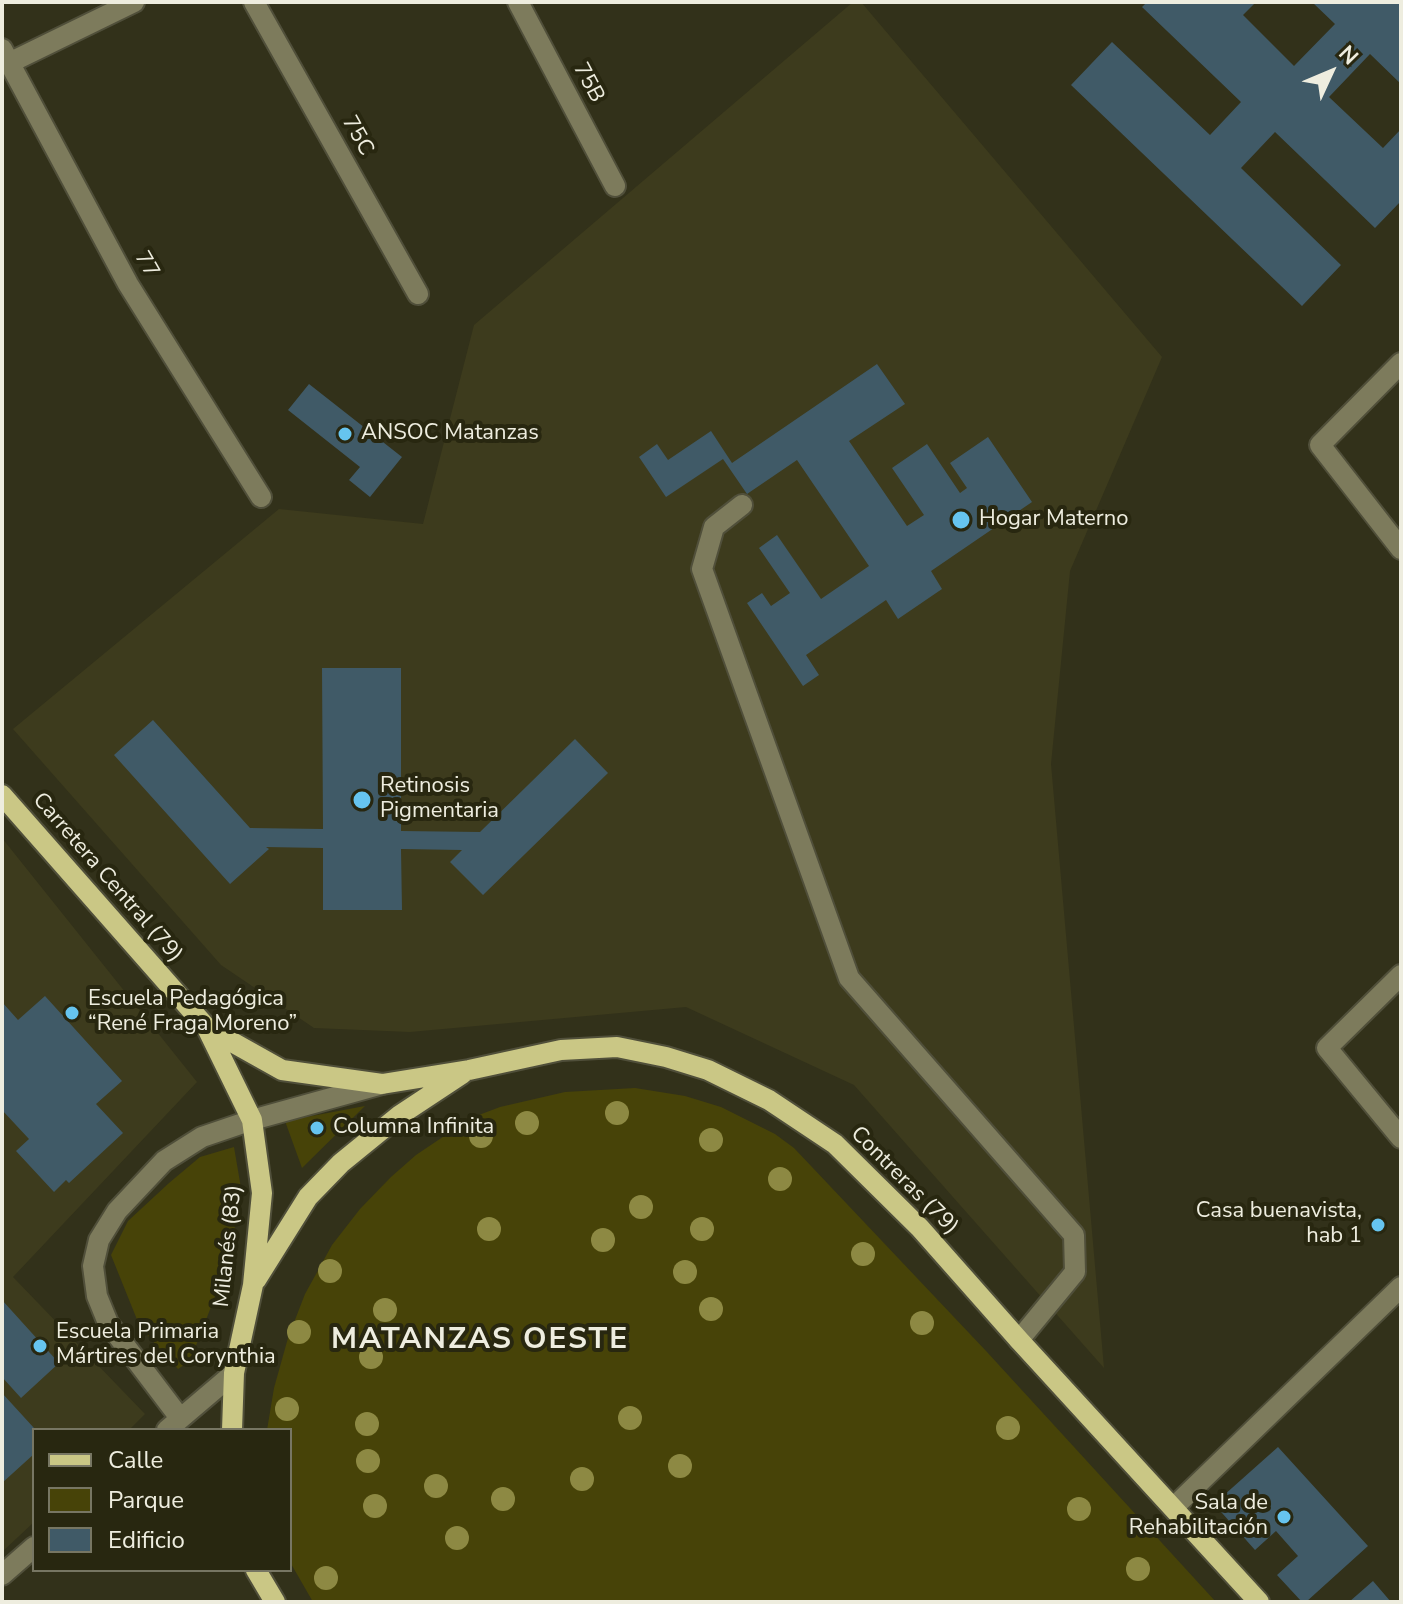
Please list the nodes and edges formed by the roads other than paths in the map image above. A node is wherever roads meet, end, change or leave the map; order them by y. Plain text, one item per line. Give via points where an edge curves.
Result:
1 (134, 2) edge
2 (254, 2) edge
3 (518, 2) edge
4 (6, 56) edge
5 (615, 186) dead end
6 (418, 294) dead end
7 (1401, 363) edge
8 (261, 497) dead end
9 (742, 505) dead end
10 (1401, 549) edge
11 (2, 795) edge
12 (1401, 975) edge
13 (207, 1028) junction
14 (469, 1070) junction
15 (382, 1084) junction
16 (252, 1120) junction
17 (1401, 1138) edge
18 (253, 1285) junction
19 (1401, 1287) edge
20 (1019, 1340) junction
21 (234, 1373) junction
22 (173, 1424) edge
23 (232, 1428) edge
24 (1174, 1507) junction
25 (32, 1549) edge
26 (257, 1572) edge
27 (2, 1575) edge
28 (275, 1602) edge
29 (1259, 1602) edge

1 - 4 street
2 - 6 street, 75C
3 - 5 street, 75B
4 - 8 street, 77 via 128,284
7 - 10 street via 1320,445
9 - 20 street via 714,527 702,569 849,978 1074,1235 1075,1272
11 - 13 main road, Carretera Central (79)
12 - 17 street via 1327,1048
13 - 15 main road, Contreras (79) via 282,1070
13 - 16 main road, Milanés (83)
14 - 15 main road, Contreras (79)
14 - 18 main road via 400,1115 341,1163 308,1197
14 - 20 main road, Contreras (79) via 561,1050 617,1047 721,1076 835,1144 920,1228
15 - 16 street
16 - 18 main road, Milanés (83) via 262,1193
16 - 22 street via 202,1137 164,1161 117,1211 99,1240 93,1266 97,1296 108,1323
18 - 21 main road, Milanés (83)
19 - 24 street
20 - 24 main road, Contreras (79)
21 - 22 street
21 - 23 main road, Milanés (83)
24 - 29 main road, Contreras (79)
25 - 27 street
26 - 28 main road

